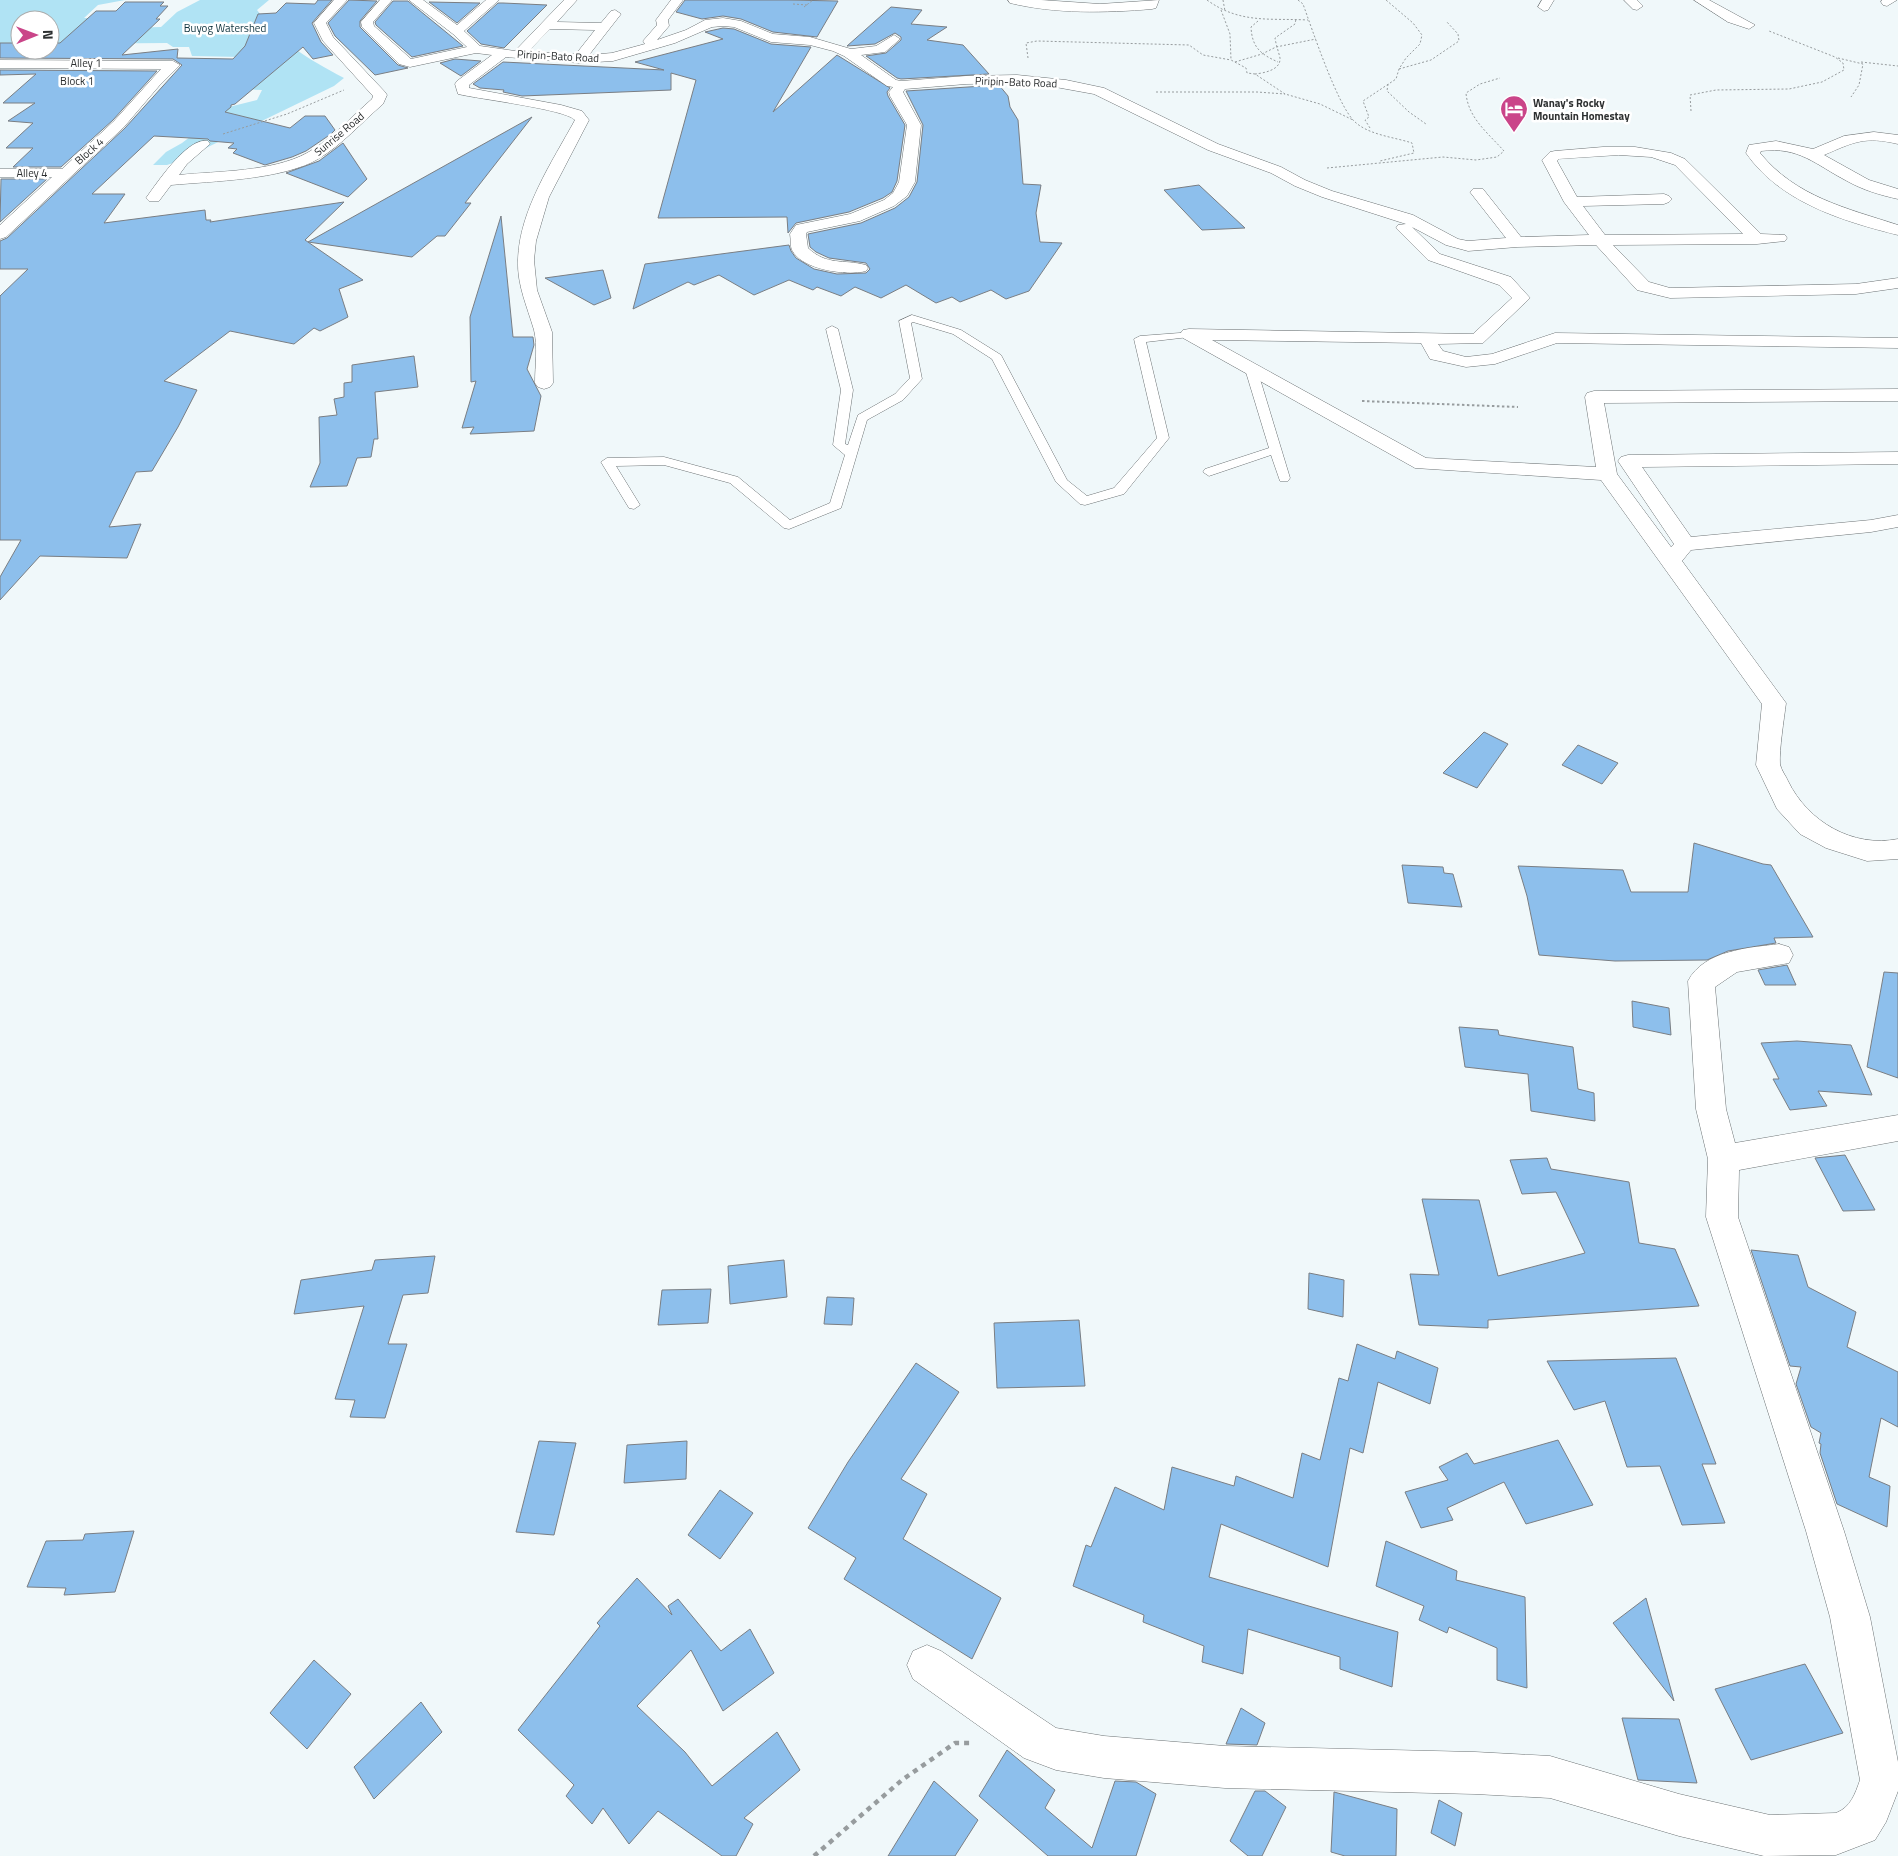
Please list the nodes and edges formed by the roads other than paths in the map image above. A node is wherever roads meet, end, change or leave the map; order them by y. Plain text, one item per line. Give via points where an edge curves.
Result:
1 (341, 0) edge
2 (386, 0) edge
3 (415, 0) edge
4 (493, 0) edge
5 (571, 0) edge
6 (677, 0) edge
7 (1014, 0) edge
8 (1153, 0) edge
9 (1700, 0) edge
10 (615, 14) dead end
11 (547, 25) junction
12 (1750, 25) road end
13 (602, 27) junction
14 (457, 32) junction
15 (894, 39) dead end
16 (653, 45) junction
17 (476, 49) junction
18 (503, 53) junction
19 (850, 53) junction
20 (518, 55) junction
21 (579, 59) junction
22 (0, 64) edge
23 (173, 65) joint
24 (136, 83) dead end
25 (154, 83) junction
26 (901, 85) junction
27 (1898, 140) edge
28 (203, 144) dead end
29 (1813, 154) junction
30 (0, 173) edge
31 (64, 173) junction
32 (168, 181) junction
33 (1478, 192) dead end
34 (1898, 194) edge
35 (154, 198) dead end
36 (1664, 199) dead end
37 (1572, 202) junction
38 (1387, 211) junction
39 (1898, 230) edge
40 (0, 234) edge
41 (1779, 238) dead end
42 (1757, 239) junction
43 (1600, 240) junction
44 (1517, 242) junction
45 (860, 268) dead end
46 (1898, 283) edge
47 (832, 330) dead end
48 (1189, 334) junction
49 (1427, 339) junction
50 (1898, 343) edge
51 (1251, 368) junction
52 (544, 383) dead end
53 (1898, 396) edge
54 (1275, 450) junction
55 (852, 454) junction
56 (1898, 458) edge
57 (1209, 472) dead end
58 (1607, 474) junction
59 (1284, 478) dead end
60 (634, 505) dead end
61 (1898, 521) edge
62 (1677, 553) junction
63 (1898, 849) edge
64 (1779, 955) dead end
65 (1898, 1128) edge
66 (1724, 1159) junction
67 (927, 1665) dead end

1 - 32 street, Sunrise Road via 320,23 327,38 380,95 378,101 312,157 286,166
2 - 17 street via 367,22 368,27 404,61 417,63
3 - 14 street
4 - 14 street
5 - 11 street
6 - 16 street via 662,20 664,26 649,42
7 - 8 street via 1089,9 1152,5
9 - 12 street via 1732,19
10 - 13 street
11 - 13 street
11 - 20 street
13 - 21 street
14 - 17 street
15 - 19 street via 880,49
16 - 19 street, Piripin-Bato Road via 709,23 724,22 771,38 810,41
16 - 21 street, Piripin-Bato Road via 613,57
17 - 18 street, Piripin-Bato Road
18 - 20 street, Piripin-Bato Road
18 - 52 street via 462,84 463,91 556,108 577,114 582,120 541,197 528,241 529,290 543,332
19 - 26 street, Piripin-Bato Road via 892,83
20 - 21 street, Piripin-Bato Road
22 - 23 street, Alley 1
23 - 25 street, Block 4
24 - 25 street
25 - 31 street, Block 4 via 119,124
26 - 38 street, Piripin-Bato Road via 965,80 1042,81 1080,86 1108,96 1213,147 1276,170 1327,194
26 - 45 street via 897,96 914,125 907,182 899,196 854,218 809,225 798,234 800,249 815,262
27 - 29 street via 1861,136 1835,143
28 - 32 street via 182,162
29 - 34 street via 1846,176 1879,191
29 - 39 street via 1797,148 1767,145 1754,148 1753,153 1763,168 1787,188 1819,204
30 - 31 street, Alley 4
31 - 40 street, Block 4
32 - 35 street
33 - 44 street
36 - 37 street
37 - 42 street via 1549,160 1551,156 1657,152 1680,162
37 - 43 street
38 - 44 street via 1468,246
38 - 49 street, Piripin-Bato Road via 1434,257 1505,281 1522,298 1478,339
41 - 42 street
42 - 43 street
43 - 44 street
43 - 46 street via 1643,286 1670,293 1856,289
47 - 55 lane via 847,390 839,445
48 - 49 street
48 - 51 street
48 - 55 lane via 1140,339 1163,438 1119,491 1085,501 1062,482 997,357 957,332 912,318 905,322 916,379 899,397 862,418
49 - 50 street via 1436,355 1466,362 1495,359 1555,338
51 - 54 lane
51 - 58 street via 1422,464
53 - 58 street via 1594,397
54 - 57 lane
54 - 59 lane
55 - 60 lane via 836,505 789,526 734,480 664,461 607,462
56 - 62 street via 1628,461
58 - 62 street
61 - 62 street
62 - 63 street via 1774,703 1768,765 1786,803 1809,827 1835,841 1867,851
64 - 66 street via 1730,962 1702,981 1711,1109
65 - 66 street
66 - 67 street via 1722,1217 1850,1617 1880,1780 1871,1807 1860,1825 1836,1834 1770,1836 1679,1815 1550,1777 1225,1767 1104,1757 1039,1743

